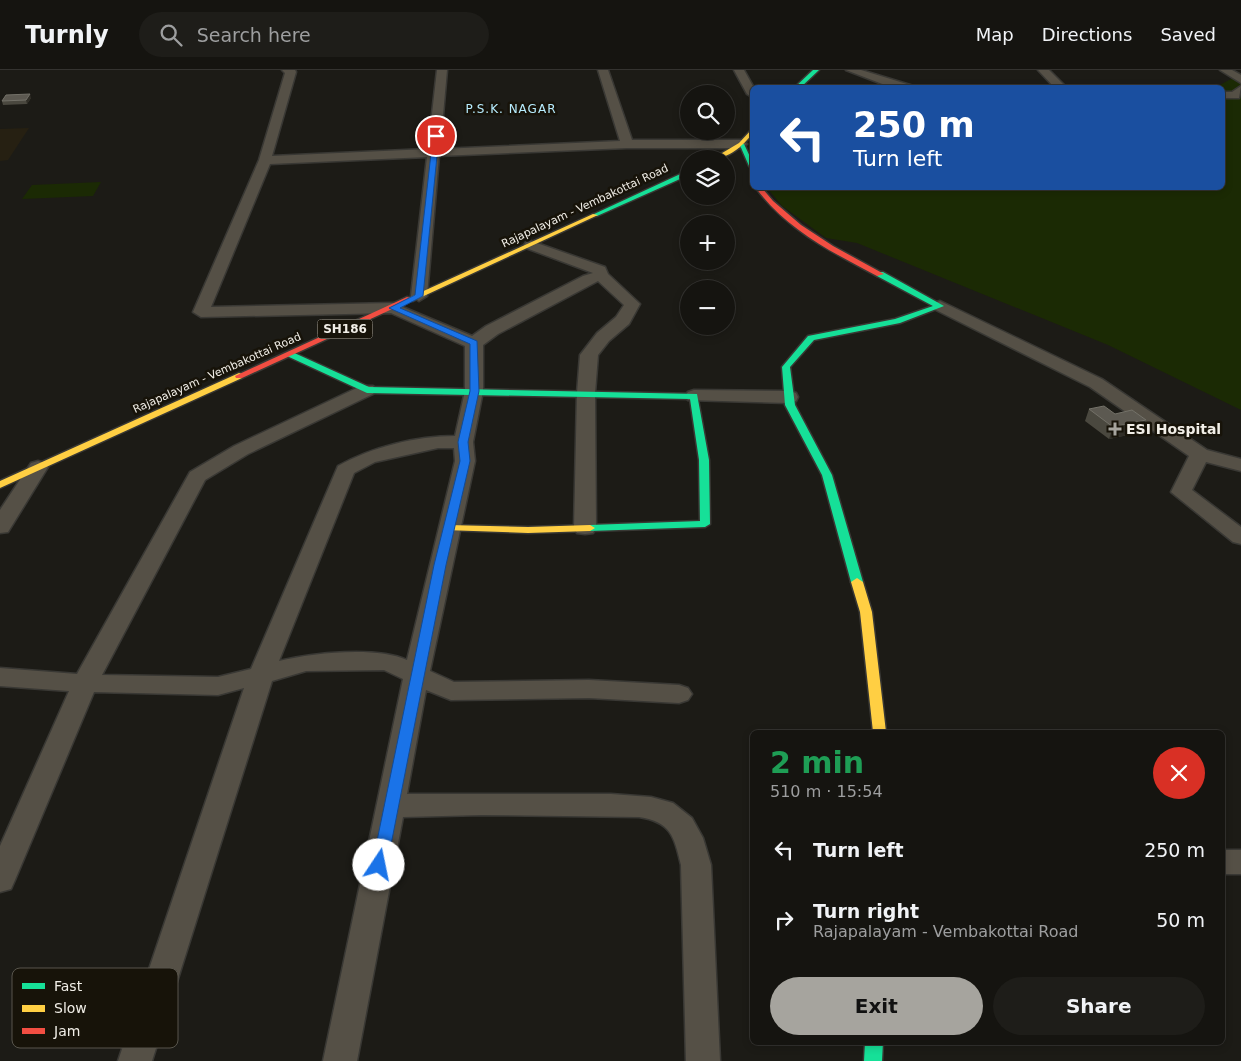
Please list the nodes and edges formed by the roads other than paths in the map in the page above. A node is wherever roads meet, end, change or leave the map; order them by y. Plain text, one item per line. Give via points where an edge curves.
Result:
1 (286, 70) edge
2 (442, 70) edge
3 (603, 70) edge
4 (739, 70) edge
5 (816, 70) edge
6 (851, 70) edge
7 (1043, 70) edge
8 (1225, 70) edge
9 (1241, 80) edge
10 (799, 85) edge
11 (900, 85) edge
12 (1059, 85) edge
13 (1241, 89) edge
14 (750, 90) edge
15 (1225, 96) edge
16 (750, 133) edge
17 (627, 144) junction
18 (740, 144) junction
19 (730, 150) edge
20 (435, 153) junction
21 (265, 160) junction
22 (750, 162) edge
23 (680, 176) edge
24 (760, 190) edge
25 (531, 244) junction
26 (601, 275) junction
27 (419, 296) junction
28 (940, 306) junction
29 (393, 308) junction
30 (474, 343) junction
31 (290, 354) junction
32 (367, 390) junction
33 (474, 391) junction
34 (586, 393) junction
35 (694, 396) junction
36 (789, 397) junction
37 (463, 442) junction
38 (1200, 454) junction
39 (1239, 466) edge
40 (38, 468) junction
41 (0, 484) edge
42 (0, 527) edge
43 (448, 528) junction
44 (585, 528) junction
45 (1241, 537) edge
46 (262, 675) junction
47 (416, 676) junction
48 (0, 677) edge
49 (85, 683) junction
50 (679, 694) dead end
51 (880, 730) edge
52 (391, 806) junction
53 (1225, 862) edge
54 (1241, 862) edge
55 (0, 880) edge
56 (166, 968) edge
57 (874, 1045) edge
58 (139, 1048) edge
59 (135, 1061) edge
60 (340, 1061) edge
61 (703, 1061) edge
62 (873, 1061) edge

1 - 21 street via 291,72
2 - 20 street
3 - 17 street
4 - 14 street
5 - 10 street
6 - 11 street
7 - 12 street
8 - 9 street
13 - 15 street via 1235,96
16 - 18 street
17 - 18 street
17 - 20 street
18 - 19 street
18 - 22 street
20 - 21 street
20 - 27 street
21 - 29 street via 202,312
23 - 25 street, Rajapalayam - Vembakottai Road / SH186
24 - 28 street via 788,219
25 - 26 street via 582,262 600,270
25 - 27 street, Rajapalayam - Vembakottai Road / SH186
26 - 30 street via 492,330
26 - 34 street via 632,304 623,320 589,354
27 - 29 street, Rajapalayam - Vembakottai Road / SH186
28 - 36 street via 897,321 811,338 786,367
28 - 38 street via 1096,383
29 - 30 street
29 - 31 street, Rajapalayam - Vembakottai Road / SH186
30 - 33 street
31 - 32 street
31 - 40 street, Rajapalayam - Vembakottai Road / SH186
32 - 33 street
32 - 49 street via 241,450 197,476
33 - 34 street
33 - 37 street
34 - 35 street
34 - 44 street
35 - 36 street
35 - 44 street via 704,460 705,524
36 - 51 street via 827,474 863,603
37 - 43 street via 465,461
37 - 46 street via 438,442 369,457 345,470
38 - 39 street
38 - 45 street via 1181,492
40 - 41 street, Rajapalayam - Vembakottai Road / SH186
40 - 42 street
43 - 44 street
43 - 47 street
46 - 47 street via 306,663 387,661
46 - 49 street via 218,686
46 - 56 street
47 - 50 street via 451,691 589,689
47 - 52 street
48 - 49 street
49 - 55 street
52 - 60 street
52 - 61 street via 454,803 621,806 657,809 670,814 682,824 696,865
53 - 54 street
57 - 62 street
58 - 59 street

